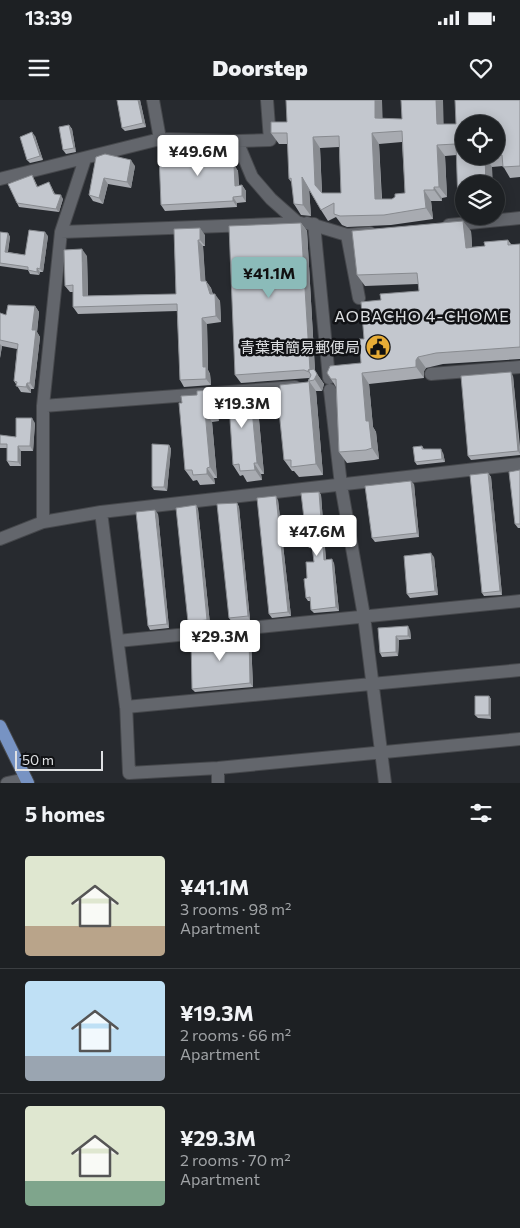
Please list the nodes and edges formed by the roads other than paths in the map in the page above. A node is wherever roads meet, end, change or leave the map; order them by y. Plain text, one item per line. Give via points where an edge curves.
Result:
1 (153, 100) edge
2 (267, 100) edge
3 (160, 139) junction
4 (237, 141) junction
5 (85, 158) junction
6 (0, 180) edge
7 (520, 218) edge
8 (305, 223) junction
9 (435, 227) edge
10 (61, 232) junction
11 (379, 232) edge
12 (346, 235) junction
13 (359, 298) dead end
14 (520, 367) edge
15 (431, 374) dead end
16 (310, 386) edge
17 (43, 406) junction
18 (520, 464) edge
19 (341, 484) junction
20 (101, 512) junction
21 (43, 522) junction
22 (0, 538) edge
23 (520, 601) edge
24 (364, 616) junction
25 (118, 641) junction
26 (520, 670) edge
27 (373, 684) junction
28 (126, 703) junction
29 (2, 733) edge
30 (520, 739) edge
31 (381, 751) junction
32 (218, 768) junction
33 (27, 781) edge
34 (8, 783) edge
35 (218, 783) edge
36 (385, 783) edge

1 - 3 street
2 - 4 street via 270,140
3 - 4 street
3 - 5 street
4 - 8 street via 252,177 271,199
5 - 6 street
5 - 10 street
7 - 9 street
8 - 10 street
8 - 12 street
8 - 19 street
10 - 17 street
11 - 12 street
12 - 13 street
14 - 15 street
16 - 17 street
17 - 21 street
18 - 19 street
19 - 20 street
19 - 24 street
20 - 21 street
20 - 25 street
21 - 22 street
23 - 24 street
24 - 25 street
24 - 27 street
25 - 28 street
26 - 27 street
27 - 28 street via 126,707
27 - 31 street
28 - 32 street via 129,773
29 - 33 main road
30 - 31 street
31 - 32 street
31 - 36 street
32 - 35 street
33 - 34 street

